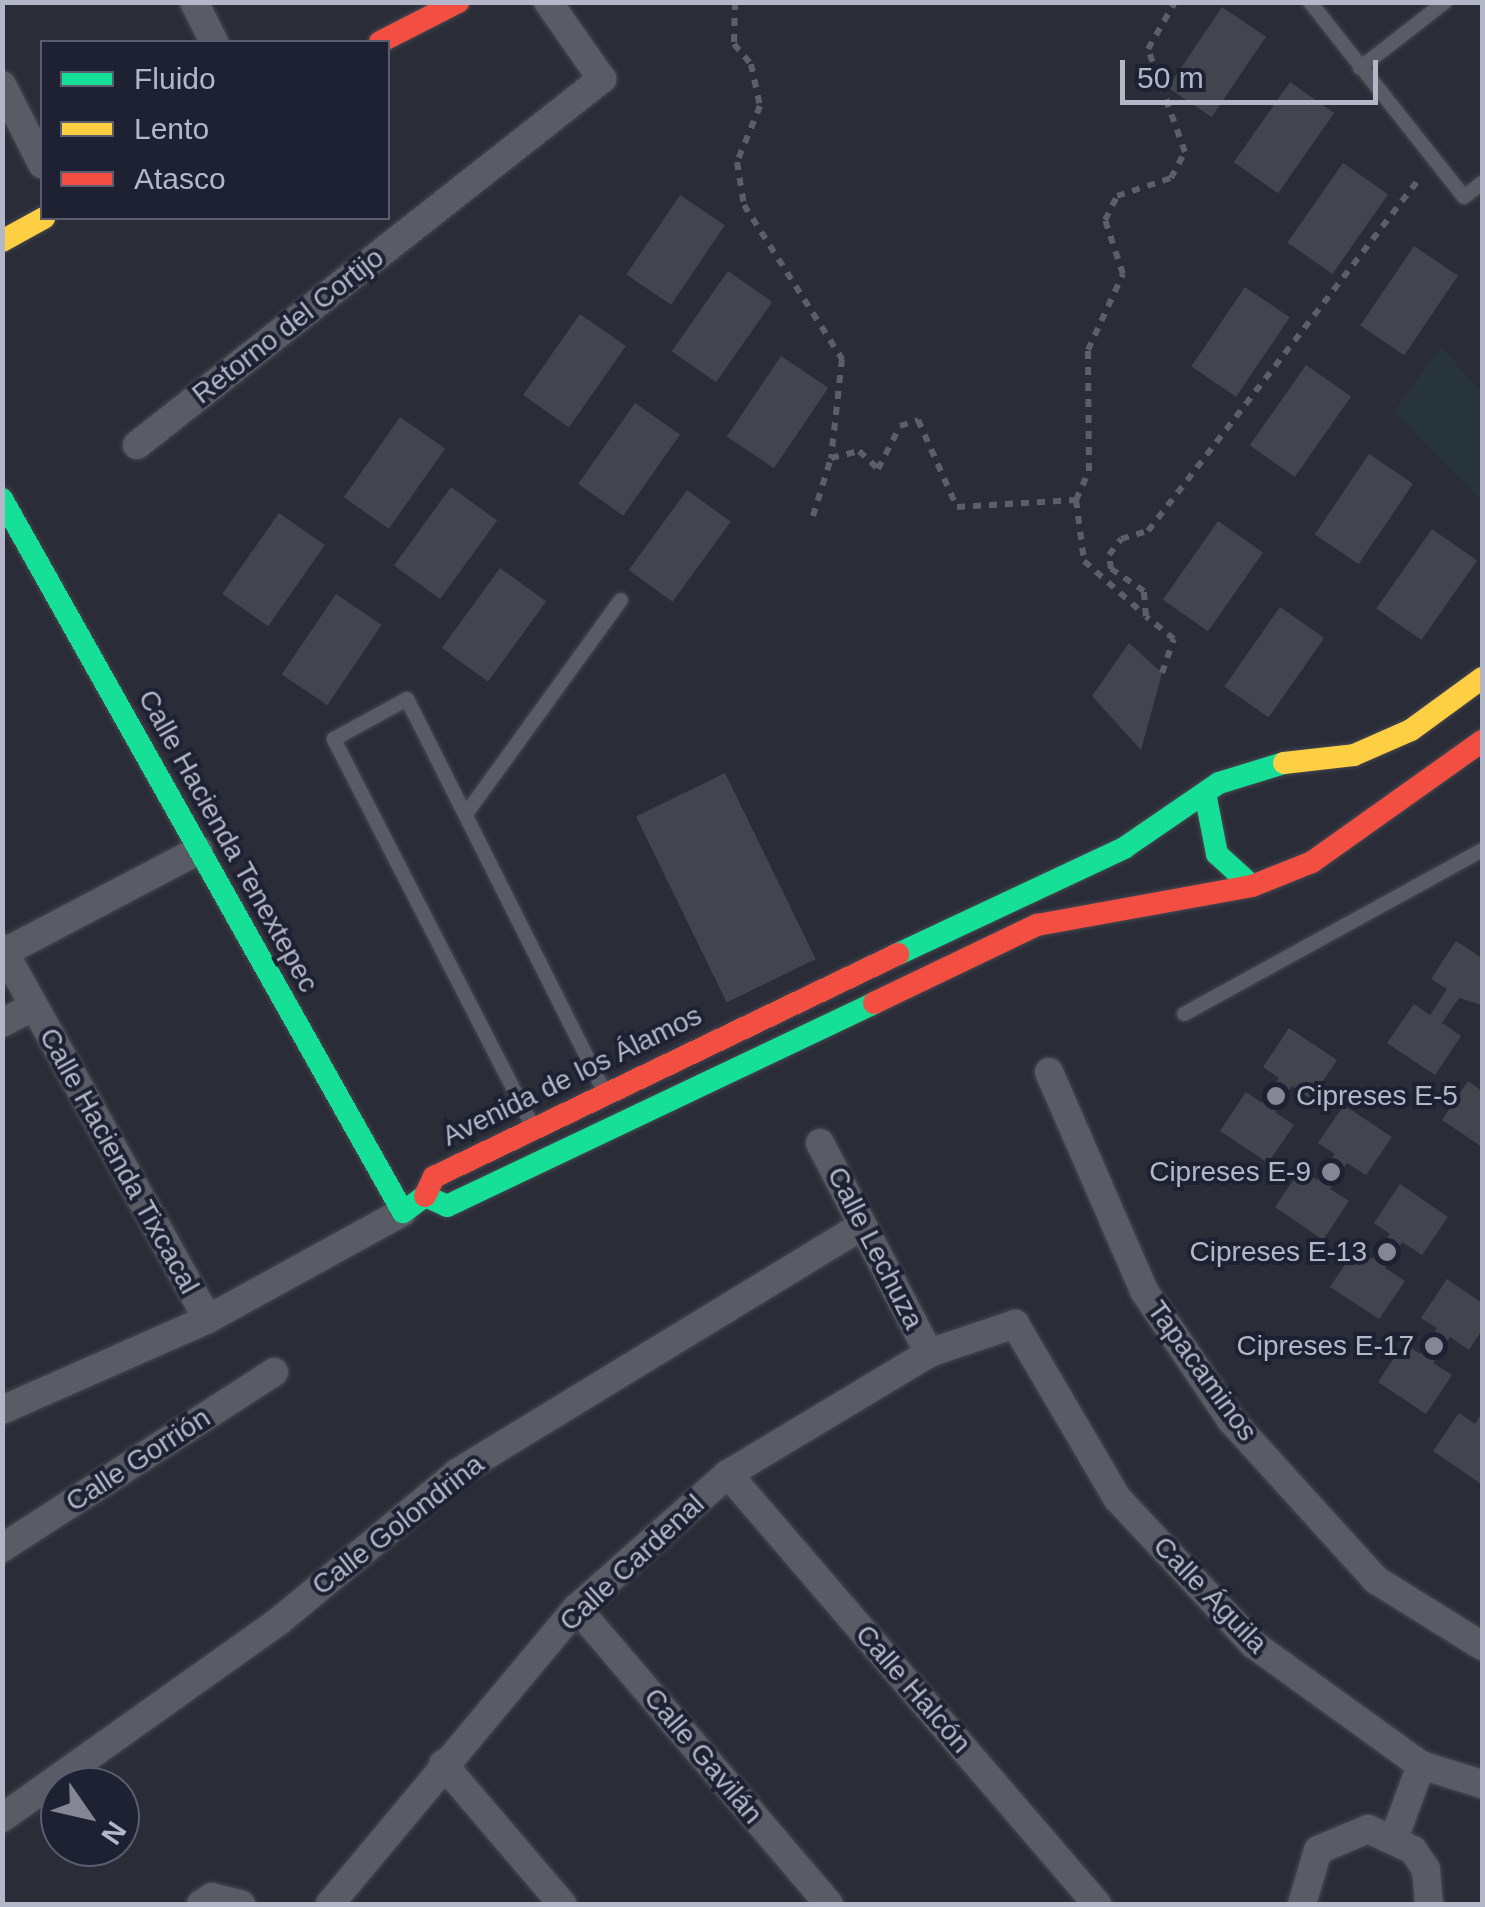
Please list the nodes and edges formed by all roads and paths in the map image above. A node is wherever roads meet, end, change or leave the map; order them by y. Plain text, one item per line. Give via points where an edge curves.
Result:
1 (194, 2) edge
2 (548, 2) edge
3 (736, 2) edge
4 (1174, 2) edge
5 (1310, 2) edge
6 (1445, 2) edge
7 (441, 7) edge
8 (213, 40) edge
9 (383, 40) edge
10 (1360, 68) junction
11 (2, 85) edge
12 (1434, 158) junction
13 (40, 160) edge
14 (1482, 182) edge
15 (40, 220) edge
16 (2, 241) edge
17 (137, 445) dead end
18 (831, 458) junction
19 (2, 500) edge
20 (1076, 500) junction
21 (813, 516) dead end
22 (621, 600) dead end
23 (1146, 616) junction
24 (1162, 673) dead end
25 (1482, 678) edge
26 (1482, 740) edge
27 (1206, 798) junction
28 (466, 814) junction
29 (199, 850) junction
30 (1482, 850) edge
31 (1252, 886) junction
32 (4, 950) edge
33 (32, 1008) junction
34 (1184, 1014) dead end
35 (2, 1023) edge
36 (1049, 1072) dead end
37 (605, 1091) junction
38 (532, 1127) junction
39 (820, 1143) dead end
40 (553, 1159) junction
41 (414, 1204) junction
42 (862, 1226) junction
43 (208, 1319) junction
44 (1015, 1324) joint
45 (930, 1354) junction
46 (274, 1372) dead end
47 (2, 1410) edge
48 (728, 1474) junction
49 (2, 1548) edge
50 (577, 1608) junction
51 (1482, 1646) edge
52 (443, 1764) junction
53 (1421, 1765) junction
54 (1482, 1784) edge
55 (2, 1818) edge
56 (1395, 1836) junction
57 (201, 1904) edge
58 (241, 1904) edge
59 (330, 1904) edge
60 (562, 1904) edge
61 (829, 1904) edge
62 (1097, 1904) edge
63 (1302, 1904) edge
64 (1429, 1904) edge

1 - 8 street
2 - 17 street, Retorno del Cortijo via 602,79
3 - 18 path via 734,44 751,64 760,106 737,162 744,205 842,359
4 - 20 path via 1148,49 1185,152 1170,178 1117,196 1105,220 1123,274 1088,350 1089,471
5 - 10 lane
6 - 10 lane
7 - 9 street
10 - 12 lane
11 - 13 street
12 - 14 lane via 1464,197
12 - 23 path via 1148,530 1121,539 1109,555 1111,568 1144,591
15 - 16 street
18 - 20 path via 858,451 878,469 900,426 918,420 957,507
18 - 21 path
19 - 29 street, Calle Hacienda Tenextepec
20 - 23 path via 1084,562
22 - 28 lane
23 - 24 path via 1174,639
25 - 27 street, Avenida de los Álamos via 1411,730 1354,754 1272,764 1219,783
26 - 31 street via 1312,862
27 - 31 street via 1217,854
27 - 37 street, Avenida de los Álamos via 1124,848
28 - 37 lane
28 - 38 lane via 407,699 334,739
29 - 32 street
29 - 41 street, Calle Hacienda Tenextepec
30 - 34 lane
31 - 40 street via 1038,925
32 - 33 street, Calle Hacienda Tixcacal
33 - 35 street
33 - 43 street, Calle Hacienda Tixcacal
36 - 51 street, Tapacaminos via 1144,1291 1231,1420 1376,1580
37 - 38 street, Avenida de los Álamos
38 - 40 lane
38 - 41 street, Avenida de los Álamos via 434,1177
39 - 42 street, Calle Lechuza
40 - 41 street via 447,1206
41 - 43 street
42 - 45 street, Calle Lechuza
42 - 55 street, Calle Golondrina via 457,1473 279,1621
43 - 47 street
44 - 45 street, Calle Cardenal
44 - 53 street, Calle Águila via 1117,1498 1253,1644
45 - 48 street, Calle Cardenal
46 - 49 street, Calle Gorrión
48 - 50 street, Calle Cardenal
48 - 62 street, Calle Halcón
50 - 52 street, Calle Cardenal
50 - 61 street, Calle Gavilán
52 - 59 street, Calle Cardenal
52 - 60 street
53 - 54 street, Calle Águila
53 - 56 street
56 - 63 street via 1355,1831 1318,1850
56 - 64 street via 1426,1869
57 - 58 street via 212,1897

